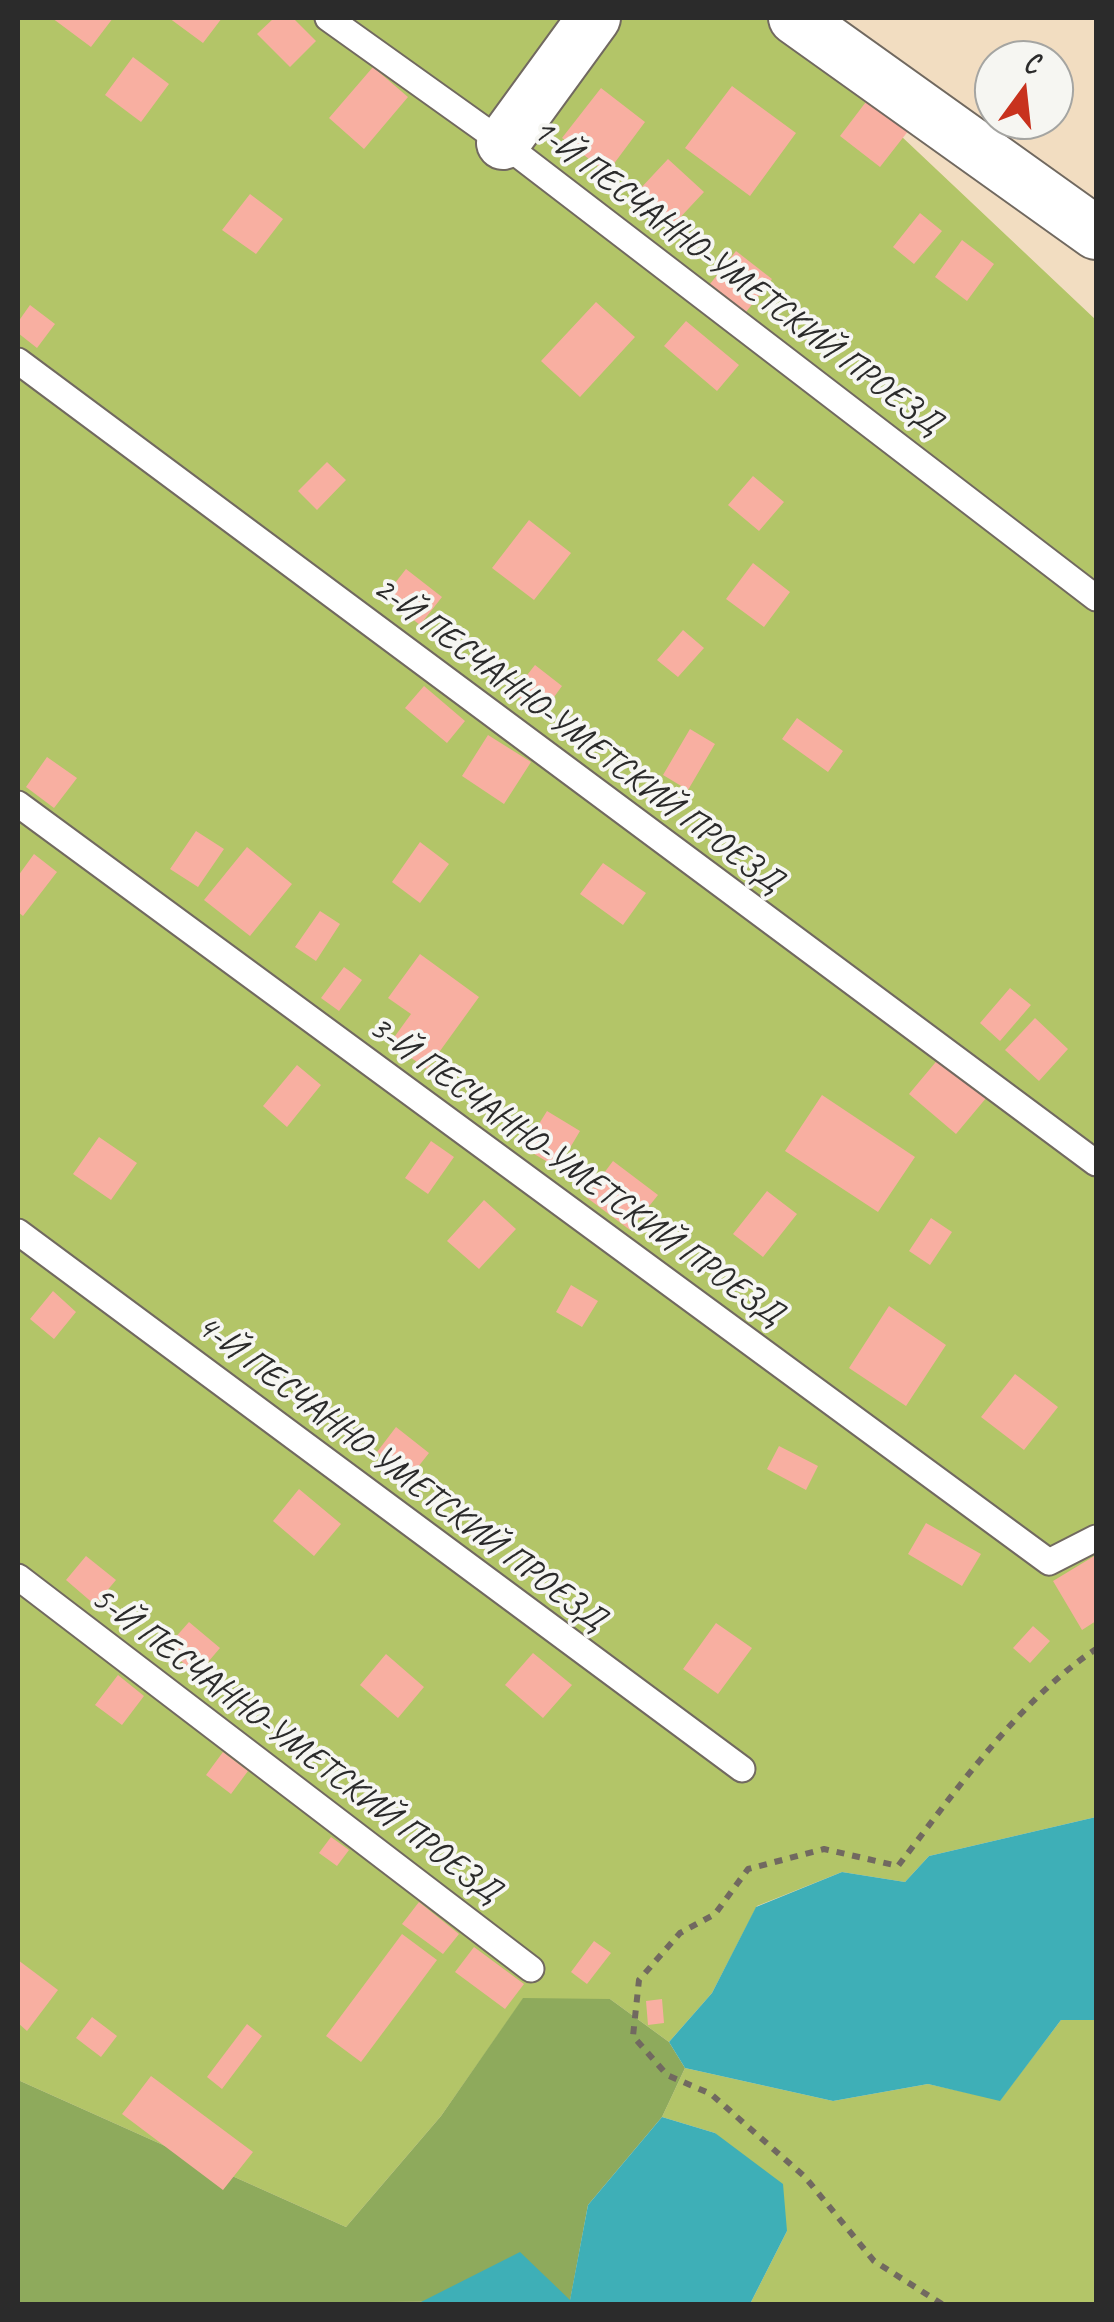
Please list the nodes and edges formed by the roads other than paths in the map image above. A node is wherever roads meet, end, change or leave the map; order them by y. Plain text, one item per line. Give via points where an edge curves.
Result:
1 (328, 18) edge
2 (594, 18) edge
3 (795, 18) edge
4 (503, 142) junction
5 (1096, 233) edge
6 (18, 361) edge
7 (1096, 598) edge
8 (18, 804) edge
9 (1096, 1163) edge
10 (18, 1232) edge
11 (1096, 1538) edge
12 (18, 1577) edge
13 (742, 1770) dead end
14 (531, 1969) dead end

1 - 4 lane, 1-Й ПЕСЧАННО-УМЕТСКИЙ ПРОЕЗД
2 - 4 street
3 - 5 street
4 - 7 lane, 1-Й ПЕСЧАННО-УМЕТСКИЙ ПРОЕЗД
6 - 9 lane, 2-Й ПЕСЧАННО-УМЕТСКИЙ ПРОЕЗД
8 - 11 lane, 3-Й ПЕСЧАННО-УМЕТСКИЙ ПРОЕЗД via 1049,1562
10 - 13 lane, 4-Й ПЕСЧАННО-УМЕТСКИЙ ПРОЕЗД
12 - 14 lane, 5-Й ПЕСЧАННО-УМЕТСКИЙ ПРОЕЗД

